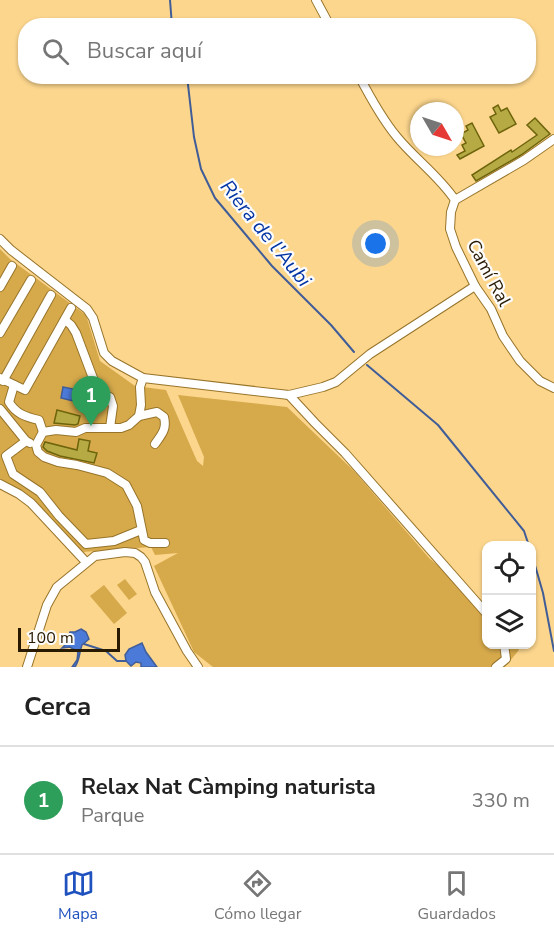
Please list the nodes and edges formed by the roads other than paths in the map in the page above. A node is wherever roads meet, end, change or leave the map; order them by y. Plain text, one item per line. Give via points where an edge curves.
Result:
1 (316, 0) edge
2 (326, 18) edge
3 (363, 84) edge
4 (554, 139) edge
5 (454, 200) junction
6 (0, 239) edge
7 (12, 266) dead end
8 (31, 280) dead end
9 (475, 286) junction
10 (0, 287) edge
11 (51, 294) dead end
12 (71, 309) dead end
13 (64, 320) junction
14 (0, 333) edge
15 (143, 378) junction
16 (2, 380) edge
17 (14, 385) junction
18 (554, 388) edge
19 (289, 395) junction
20 (0, 409) edge
21 (139, 416) junction
22 (110, 428) junction
23 (43, 432) junction
24 (26, 441) junction
25 (155, 444) dead end
26 (36, 445) junction
27 (3, 454) edge
28 (0, 465) edge
29 (10, 467) junction
30 (0, 484) edge
31 (141, 530) junction
32 (165, 543) dead end
33 (86, 562) junction
34 (482, 609) edge
35 (505, 649) edge
36 (27, 667) edge
37 (198, 667) edge
38 (496, 667) edge

1 - 2 street
3 - 5 street via 396,136
4 - 5 street
5 - 9 street, Camí Ral via 450,229
6 - 15 street via 87,309 104,353
7 - 10 street
8 - 14 street
9 - 18 street, Camí Ral via 519,361 540,381
9 - 19 street via 370,354 336,382
11 - 16 street
12 - 13 street
13 - 17 street via 25,390
13 - 22 street via 76,333 99,394 110,398
15 - 19 street
15 - 21 street
16 - 17 street
17 - 23 street via 9,402 13,409 39,420
19 - 34 street
20 - 24 street
21 - 22 street via 122,428
21 - 25 street via 157,412 164,417 166,425
22 - 23 street
23 - 26 street
24 - 26 street
24 - 27 street
26 - 31 street via 44,458 107,474 126,485 137,506
27 - 29 street
28 - 29 street
29 - 31 street via 13,474 40,492 86,544 114,541
30 - 33 street via 32,503
31 - 32 street via 144,540
33 - 36 street via 52,594
33 - 37 street via 95,556 125,552 141,556 155,592
35 - 38 street via 506,659

